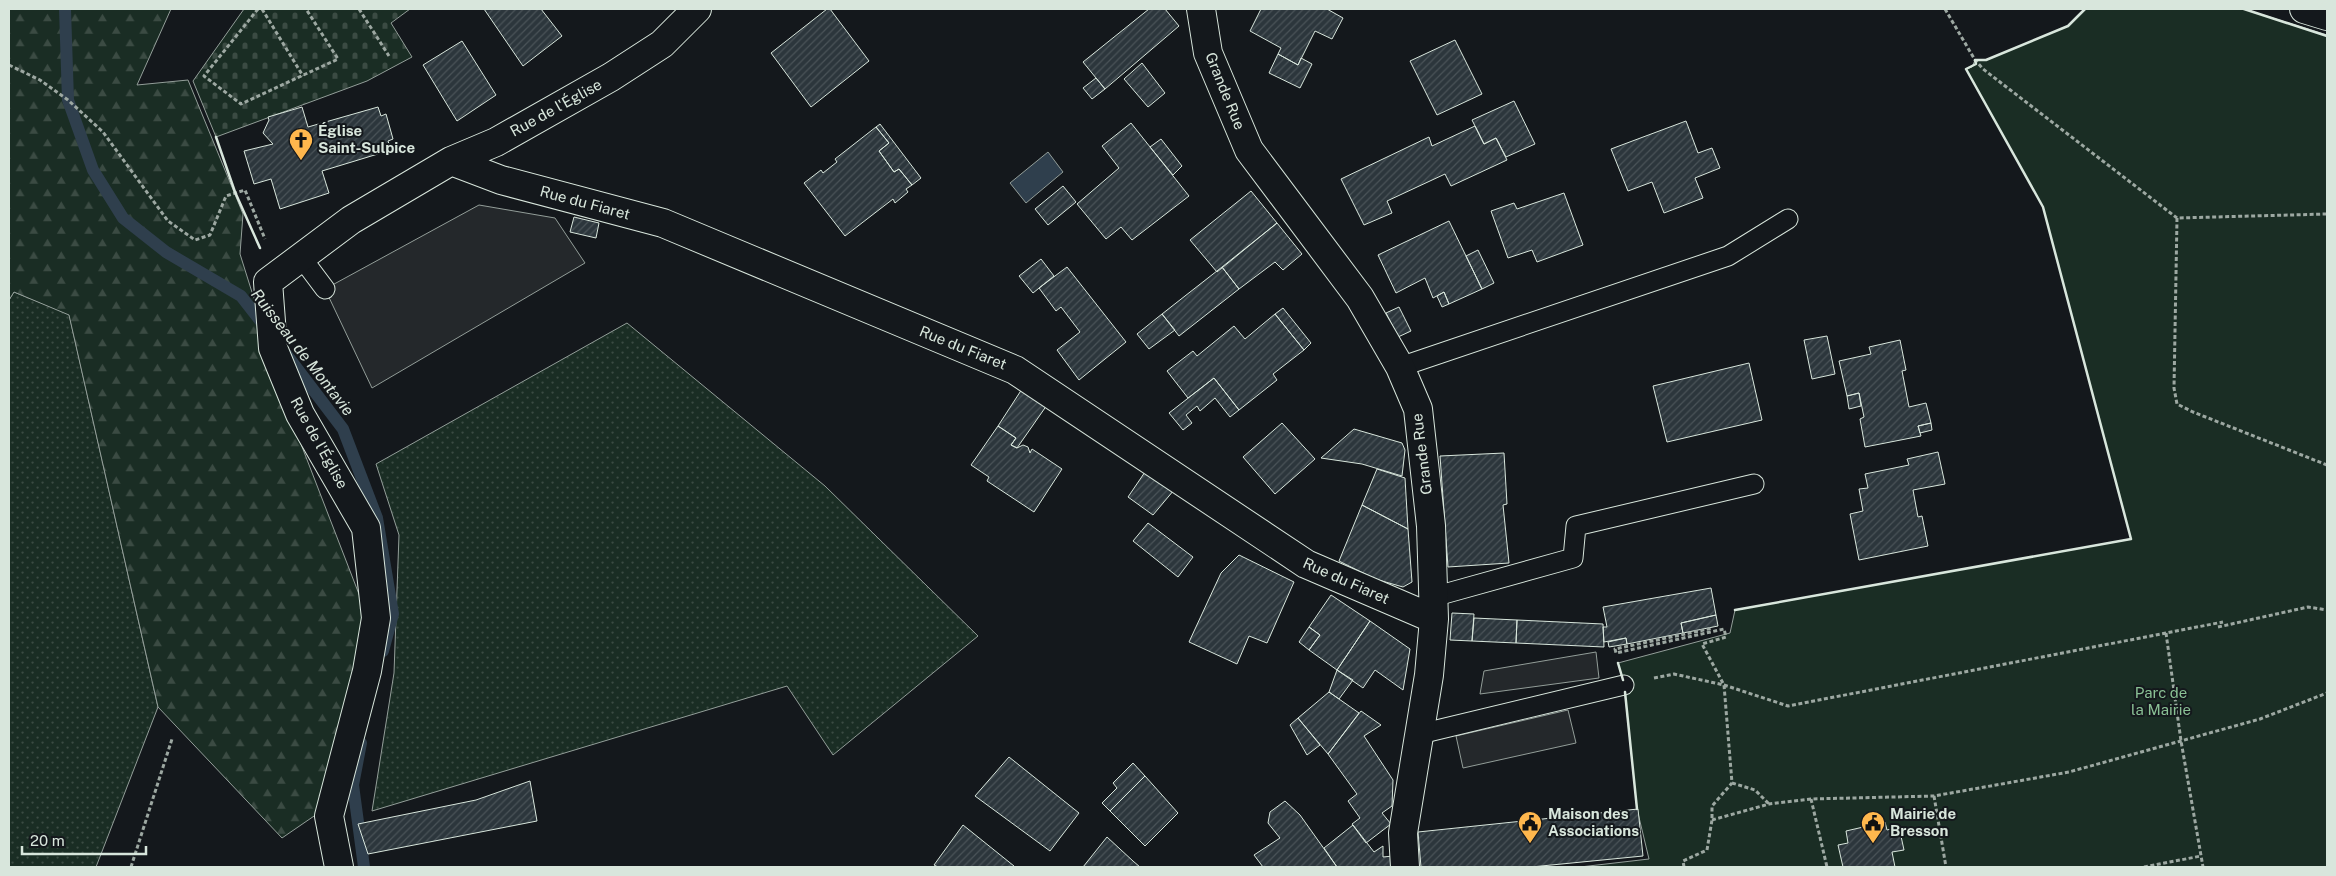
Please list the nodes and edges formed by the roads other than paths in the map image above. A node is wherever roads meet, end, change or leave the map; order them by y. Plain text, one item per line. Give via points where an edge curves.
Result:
1 (697, 9) edge
2 (1201, 9) edge
3 (2304, 9) edge
4 (2327, 16) edge
5 (451, 162) junction
6 (1788, 219) dead end
7 (301, 257) junction
8 (324, 289) dead end
9 (1400, 367) junction
10 (1754, 484) dead end
11 (1434, 608) junction
12 (1624, 685) road end
13 (1420, 734) junction
14 (339, 867) edge
15 (1405, 867) edge

1 - 5 street, Rue de l'Église via 662,44 600,84 496,142
2 - 9 street, Grande Rue via 1208,53 1249,150 1360,298
3 - 4 street
5 - 7 street, Rue de l'Église via 351,220
5 - 11 street, Rue du Fiaret via 501,180 663,223 1015,370 1306,564
6 - 9 lane via 1728,256
7 - 8 lane
7 - 14 street, Rue de l'Église via 268,282 273,348 300,414 366,528 376,618 367,671 328,816
9 - 11 street, Grande Rue via 1418,409 1430,526
10 - 11 lane via 1576,526 1573,558
11 - 13 street, Grande Rue
12 - 13 lane
13 - 15 street, Grande Rue via 1403,833

